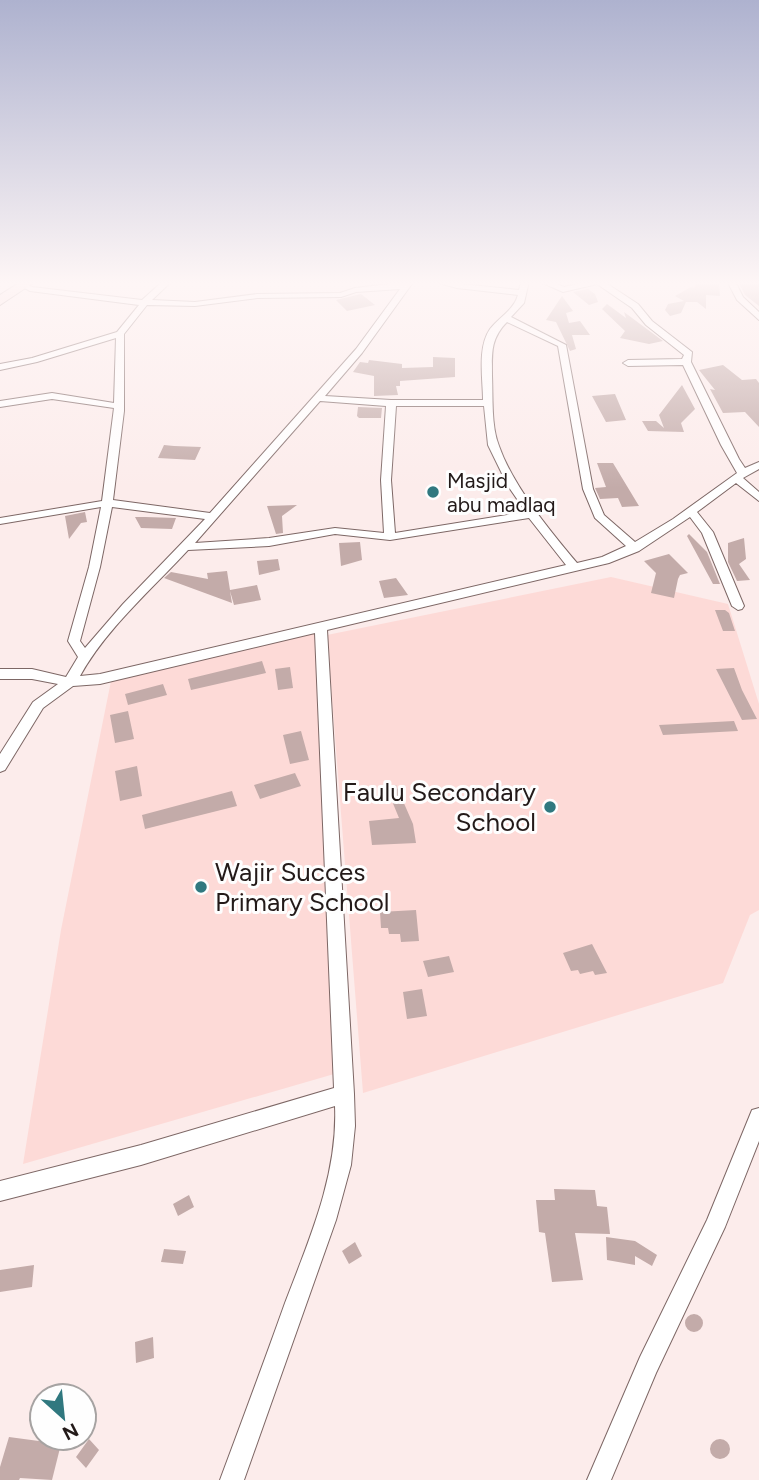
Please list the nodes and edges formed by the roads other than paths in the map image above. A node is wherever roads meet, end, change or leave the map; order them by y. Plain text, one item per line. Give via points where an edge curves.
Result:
1 (67, 350) edge
2 (120, 350) edge
3 (360, 350) edge
4 (487, 350) edge
5 (563, 350) edge
6 (684, 350) edge
7 (686, 362) junction
8 (628, 363) dead end
9 (0, 367) edge
10 (316, 398) junction
11 (391, 403) junction
12 (488, 403) junction
13 (0, 404) edge
14 (118, 406) junction
15 (759, 465) edge
16 (740, 475) junction
17 (759, 498) edge
18 (108, 503) junction
19 (691, 511) junction
20 (532, 514) junction
21 (213, 517) junction
22 (0, 521) edge
23 (390, 537) junction
24 (184, 547) junction
25 (635, 548) junction
26 (573, 566) junction
27 (738, 606) dead end
28 (321, 626) junction
29 (84, 657) junction
30 (0, 674) edge
31 (70, 682) junction
32 (0, 766) edge
33 (345, 1094) junction
34 (759, 1116) edge
35 (0, 1191) edge
36 (232, 1480) edge
37 (599, 1480) edge

1 - 9 street
2 - 14 street
3 - 10 street
4 - 12 street
5 - 25 street via 588,489 599,516
6 - 7 street via 689,354
7 - 8 street
7 - 16 street
10 - 11 street
10 - 21 street
11 - 12 street
11 - 23 street via 386,480
12 - 20 street via 493,445
13 - 14 street via 52,396
14 - 18 street
15 - 16 street
16 - 17 street
16 - 19 street
18 - 21 street
18 - 22 street
18 - 29 street via 74,641
19 - 25 street
19 - 27 street via 707,532
20 - 23 street
20 - 26 street
21 - 24 street
23 - 24 street via 335,531 270,542
24 - 29 street
25 - 26 street
26 - 28 street
28 - 31 street via 142,670
28 - 33 street
29 - 31 street
30 - 31 street via 32,674
31 - 32 street via 38,705
33 - 35 street via 141,1155
33 - 36 street via 341,1165 326,1220
34 - 37 street via 715,1227

